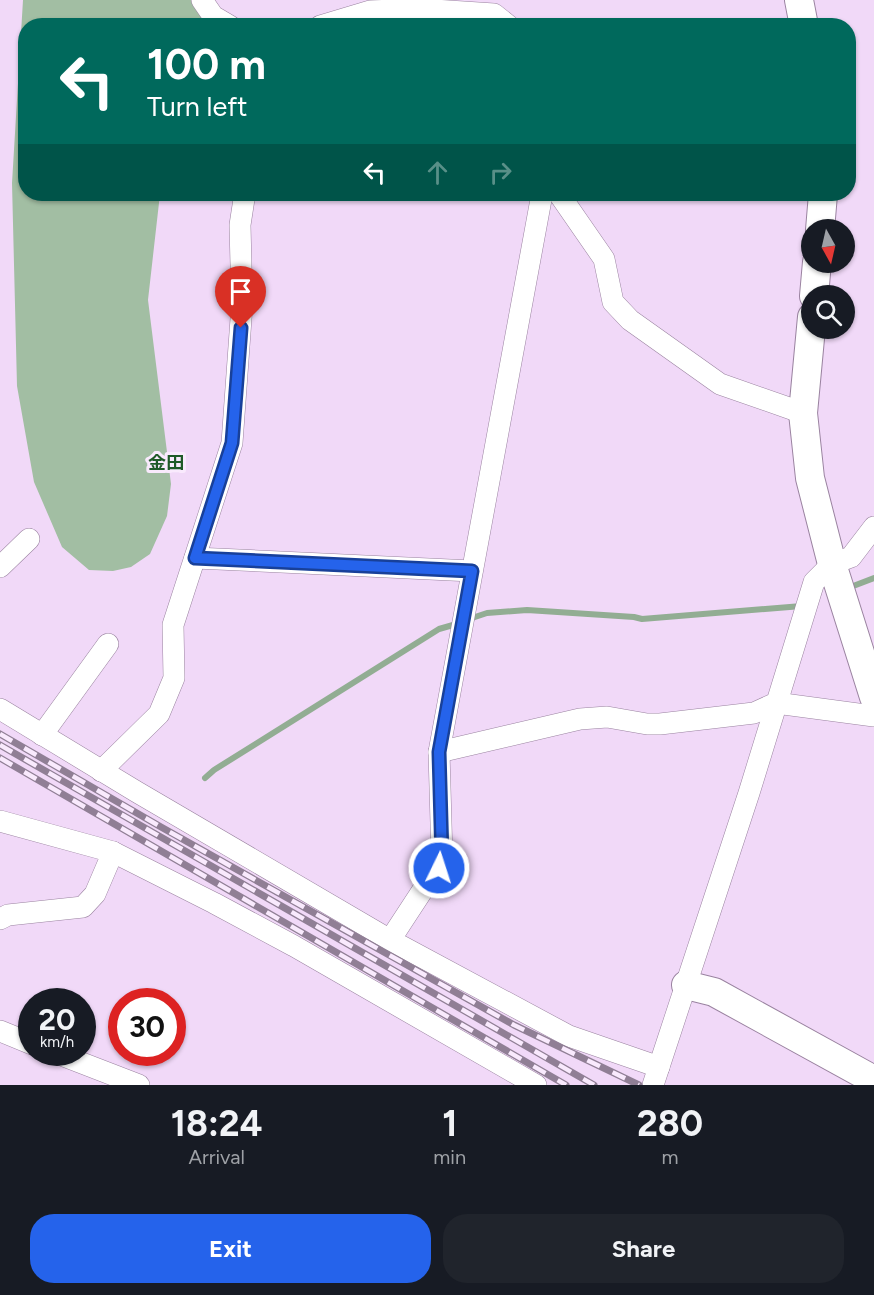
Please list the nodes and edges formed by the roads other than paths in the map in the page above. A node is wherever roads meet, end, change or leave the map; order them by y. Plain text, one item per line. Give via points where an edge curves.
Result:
1 (201, 0) edge
2 (799, 0) edge
3 (369, 6) edge
4 (467, 6) edge
5 (216, 18) edge
6 (340, 18) edge
7 (499, 18) edge
8 (802, 18) edge
9 (244, 201) edge
10 (541, 201) edge
11 (564, 201) edge
12 (822, 201) edge
13 (821, 219) edge
14 (810, 339) edge
15 (803, 413) junction
16 (874, 527) edge
17 (29, 539) dead end
18 (195, 558) junction
19 (832, 564) junction
20 (0, 567) edge
21 (472, 571) junction
22 (108, 645) dead end
23 (874, 697) edge
24 (776, 704) junction
25 (0, 709) edge
26 (874, 716) edge
27 (42, 735) junction
28 (439, 752) junction
29 (101, 771) junction
30 (0, 821) edge
31 (113, 852) junction
32 (0, 919) edge
33 (390, 940) junction
34 (686, 985) junction
35 (0, 1031) edge
36 (18, 1038) edge
37 (90, 1066) edge
38 (656, 1076) edge
39 (874, 1080) edge
40 (139, 1085) edge
41 (536, 1085) edge

1 - 5 street
2 - 8 street
3 - 4 street
3 - 6 street
4 - 7 street
9 - 18 street via 240,225 242,305 232,443
10 - 21 street
11 - 15 street via 604,259 613,302 630,320 720,384
12 - 13 street
14 - 15 street
15 - 19 street via 810,478
16 - 19 street via 851,557
17 - 20 street
18 - 21 street
18 - 29 street via 173,625 174,678 159,714
19 - 23 street
19 - 24 street via 814,582
21 - 28 street
22 - 27 street
24 - 26 street
24 - 28 street via 754,713 660,724 607,717 580,719
24 - 34 street
25 - 27 street
27 - 29 street
28 - 33 street via 442,858
29 - 33 street
30 - 31 street
31 - 32 street via 95,894 83,907
31 - 41 street via 294,946
33 - 38 street via 569,1036
34 - 38 street
34 - 39 street via 714,992
35 - 36 street
37 - 40 street

